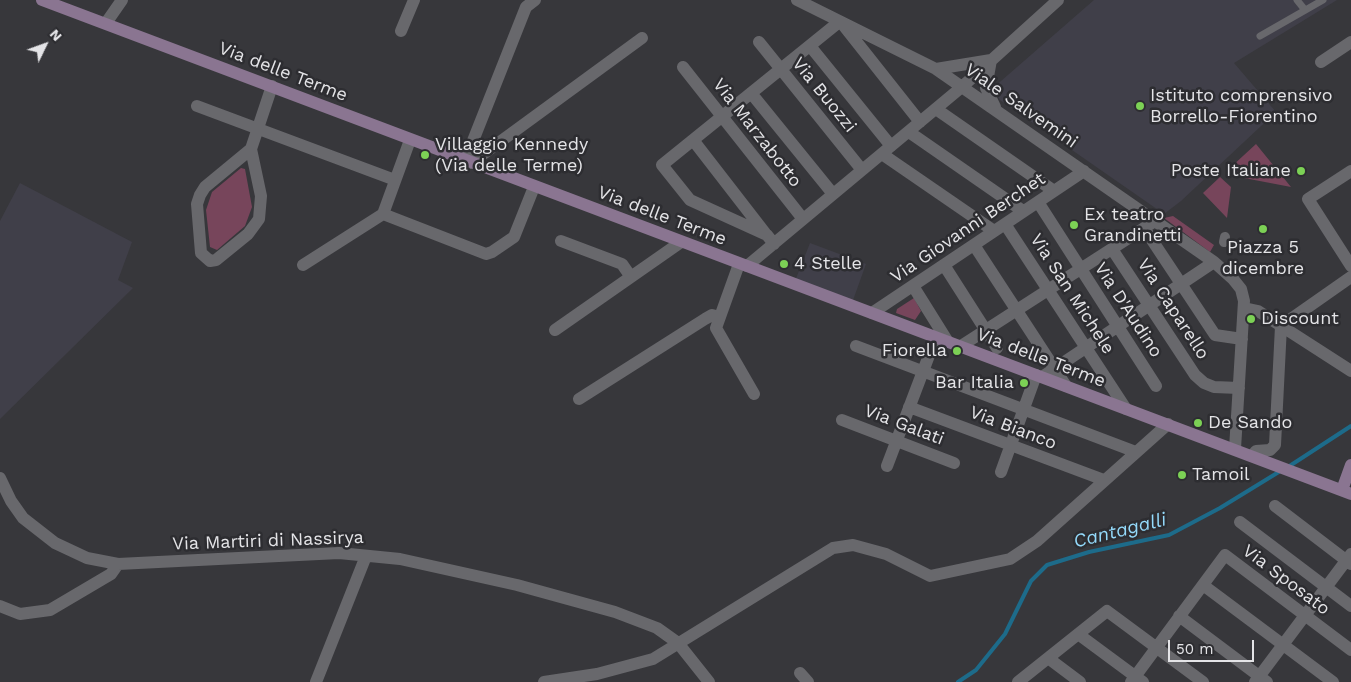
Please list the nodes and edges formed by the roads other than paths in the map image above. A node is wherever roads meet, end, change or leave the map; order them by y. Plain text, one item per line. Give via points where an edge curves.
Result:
1 (42, 0) edge
2 (122, 0) edge
3 (414, 0) edge
4 (535, 0) edge
5 (797, 0) edge
6 (1058, 0) edge
7 (1297, 0) edge
8 (1323, 0) edge
9 (1305, 10) junction
10 (106, 23) junction
11 (840, 23) junction
12 (401, 32) dead end
13 (1260, 36) dead end
14 (642, 38) dead end
15 (759, 42) dead end
16 (1351, 42) edge
17 (810, 46) junction
18 (991, 60) junction
19 (1321, 62) dead end
20 (683, 67) dead end
21 (781, 69) junction
22 (936, 69) junction
23 (272, 86) junction
24 (963, 86) junction
25 (751, 93) junction
26 (197, 106) dead end
27 (936, 109) junction
28 (996, 110) junction
29 (722, 117) junction
30 (920, 122) junction
31 (258, 129) junction
32 (909, 132) junction
33 (410, 140) junction
34 (693, 140) junction
35 (252, 149) junction
36 (886, 150) junction
37 (468, 162) junction
38 (862, 170) junction
39 (1084, 171) junction
40 (1351, 171) edge
41 (395, 180) junction
42 (534, 187) junction
43 (1054, 191) junction
44 (833, 194) junction
45 (1038, 202) junction
46 (1024, 212) junction
47 (383, 214) junction
48 (803, 220) junction
49 (1005, 224) junction
50 (1150, 225) junction
51 (994, 231) junction
52 (770, 239) junction
53 (560, 241) dead end
54 (681, 242) junction
55 (974, 245) junction
56 (1112, 249) junction
57 (1214, 262) junction
58 (303, 265) dead end
59 (743, 265) junction
60 (944, 265) junction
61 (1351, 266) edge
62 (1081, 269) junction
63 (631, 277) junction
64 (1351, 277) edge
65 (1182, 284) junction
66 (913, 286) junction
67 (1048, 290) junction
68 (1150, 305) junction
69 (1244, 308) junction
70 (1016, 310) junction
71 (872, 313) junction
72 (720, 317) junction
73 (1281, 326) junction
74 (1118, 327) junction
75 (555, 330) dead end
76 (986, 330) junction
77 (936, 337) junction
78 (1242, 339) junction
79 (954, 344) junction
80 (856, 346) dead end
81 (997, 348) dead end
82 (1086, 348) junction
83 (1055, 369) junction
84 (923, 371) junction
85 (1351, 372) edge
86 (1039, 376) junction
87 (1066, 386) junction
88 (1156, 386) dead end
89 (1239, 388) junction
90 (754, 394) dead end
91 (579, 399) dead end
92 (909, 407) junction
93 (1126, 409) junction
94 (1023, 410) junction
95 (842, 420) dead end
96 (1168, 424) junction
97 (897, 441) junction
98 (1011, 446) junction
99 (1235, 449) junction
100 (1136, 452) junction
101 (1252, 456) junction
102 (954, 463) dead end
103 (1351, 465) edge
104 (887, 466) dead end
105 (1001, 472) dead end
106 (0, 478) edge
107 (1104, 480) junction
108 (1347, 492) edge
109 (1351, 501) edge
110 (1275, 506) dead end
111 (1240, 522) dead end
112 (366, 556) junction
113 (1349, 560) edge
114 (118, 564) junction
115 (1202, 585) junction
116 (1326, 587) junction
117 (0, 606) edge
118 (1351, 606) edge
119 (1180, 616) junction
120 (1305, 616) junction
121 (1078, 634) junction
122 (678, 643) junction
123 (1283, 645) junction
124 (1156, 647) junction
125 (1351, 650) edge
126 (1048, 658) junction
127 (1136, 680) edge
128 (1260, 680) edge
129 (316, 682) edge
130 (544, 682) edge
131 (709, 682) edge
132 (1018, 682) edge
133 (1080, 682) edge
134 (1203, 682) edge
135 (1333, 682) edge

1 - 10 main road, Via delle Terme
2 - 10 street
3 - 12 street
4 - 37 street via 526,7
5 - 11 street, Viale Salvemini
6 - 18 street
7 - 9 lane
8 - 9 lane
9 - 13 lane
10 - 23 main road, Via delle Terme
11 - 17 street
11 - 22 street, Viale Salvemini
11 - 30 street
14 - 37 street
15 - 21 street, Via Buozzi
16 - 19 street
17 - 21 street
17 - 36 street
18 - 22 street
18 - 24 street
18 - 28 street via 986,88
20 - 29 street, Via Marzabotto
21 - 25 street
21 - 38 street, Via Buozzi
22 - 24 street, Viale Salvemini
23 - 31 street
23 - 33 main road, Via delle Terme
24 - 27 street
24 - 28 street, Viale Salvemini
25 - 29 street
25 - 44 street
26 - 31 street
27 - 30 street
27 - 43 street
28 - 39 street, Viale Salvemini
29 - 34 street
29 - 48 street, Via Marzabotto
30 - 32 street
31 - 35 street
31 - 41 street
32 - 36 street
32 - 46 street
33 - 37 main road, Via delle Terme
33 - 41 street
34 - 52 street
34 - 52 street via 662,165 690,200
35 - 35 street via 200,194 197,204 201,253 210,262 248,234 259,219 261,196
36 - 38 street
36 - 51 street
37 - 42 main road, Via delle Terme
38 - 44 street
39 - 43 street, Via Giovanni Berchet
39 - 50 street, Viale Salvemini
40 - 61 street via 1308,199
41 - 47 street
42 - 47 street via 514,237 486,254
42 - 54 main road, Via delle Terme
43 - 45 street, Via Giovanni Berchet
44 - 48 street
45 - 46 street, Via Giovanni Berchet
45 - 62 street, Via D'Audino
46 - 49 street, Via Giovanni Berchet
47 - 58 street
48 - 52 street
49 - 51 street, Via Giovanni Berchet
49 - 67 street, Via San Michele
50 - 56 street
50 - 57 street, Viale Salvemini
50 - 65 street
51 - 55 street, Via Giovanni Berchet
52 - 59 street
53 - 63 street via 622,264
54 - 59 main road, Via delle Terme
54 - 63 street
55 - 60 street, Via Giovanni Berchet
55 - 70 street
56 - 62 street
56 - 68 street, Via Caparello
57 - 65 street
57 - 69 street, Viale Salvemini via 1242,289
59 - 71 main road, Via delle Terme
59 - 72 street
60 - 66 street, Via Giovanni Berchet
60 - 76 street
62 - 67 street
62 - 74 street, Via D'Audino
63 - 75 street
64 - 73 street
65 - 68 street
65 - 78 street via 1215,335
66 - 71 street, Via Giovanni Berchet
66 - 79 street
67 - 70 street
67 - 82 street, Via San Michele
68 - 74 street
68 - 89 street, Via Caparello via 1204,383
69 - 73 street via 1258,311
69 - 78 street, Viale Salvemini
70 - 76 street
70 - 83 street
71 - 77 main road, Via delle Terme
72 - 90 street via 716,328
72 - 91 street via 712,315 705,319
73 - 85 street
73 - 101 street via 1275,445 1270,450 1256,451
74 - 82 street
74 - 88 street, Via D'Audino
76 - 79 street
76 - 81 street
77 - 79 main road, Via delle Terme
77 - 84 street
78 - 89 street, Viale Salvemini
79 - 86 main road, Via delle Terme
80 - 84 street
82 - 83 street
82 - 93 street, Via San Michele
83 - 86 street
83 - 87 street
84 - 92 street
84 - 94 street
86 - 87 main road, Via delle Terme
86 - 94 street
87 - 93 main road, Via delle Terme
89 - 99 street, Viale Salvemini
92 - 97 street
92 - 98 street, Via Bianco
93 - 96 main road, Via delle Terme
94 - 98 street
94 - 100 street
95 - 97 street, Via Galati
96 - 99 main road, Via delle Terme
96 - 100 street
97 - 102 street, Via Galati
97 - 104 street
98 - 105 street
98 - 107 street, Via Bianco
99 - 101 main road, Via delle Terme
100 - 107 street
101 - 108 main road, Via delle Terme
103 - 108 main road
106 - 114 street, Via Martiri di Nassirya via 23,518 55,543 87,558
107 - 122 street via 1038,541 1010,559 930,576 886,554 854,545 833,548
108 - 109 street
110 - 113 street
111 - 116 street
112 - 114 street, Via Martiri di Nassirya via 294,554
112 - 122 street, Via Martiri di Nassirya via 400,559 490,578 606,609 657,628
112 - 129 street
113 - 116 street
114 - 117 street via 110,574 50,610 20,614
115 - 119 street
115 - 120 street, Via Sposato via 1224,555
115 - 123 street
116 - 118 street
116 - 120 street
119 - 124 street
119 - 128 street
120 - 123 street
120 - 125 street, Via Sposato
121 - 124 street via 1107,610
121 - 126 street
121 - 127 street
122 - 130 street via 653,659 597,674
122 - 131 street, Via Martiri di Nassirya
123 - 128 street
123 - 135 street
124 - 127 street
124 - 134 street
126 - 132 street
126 - 133 street

